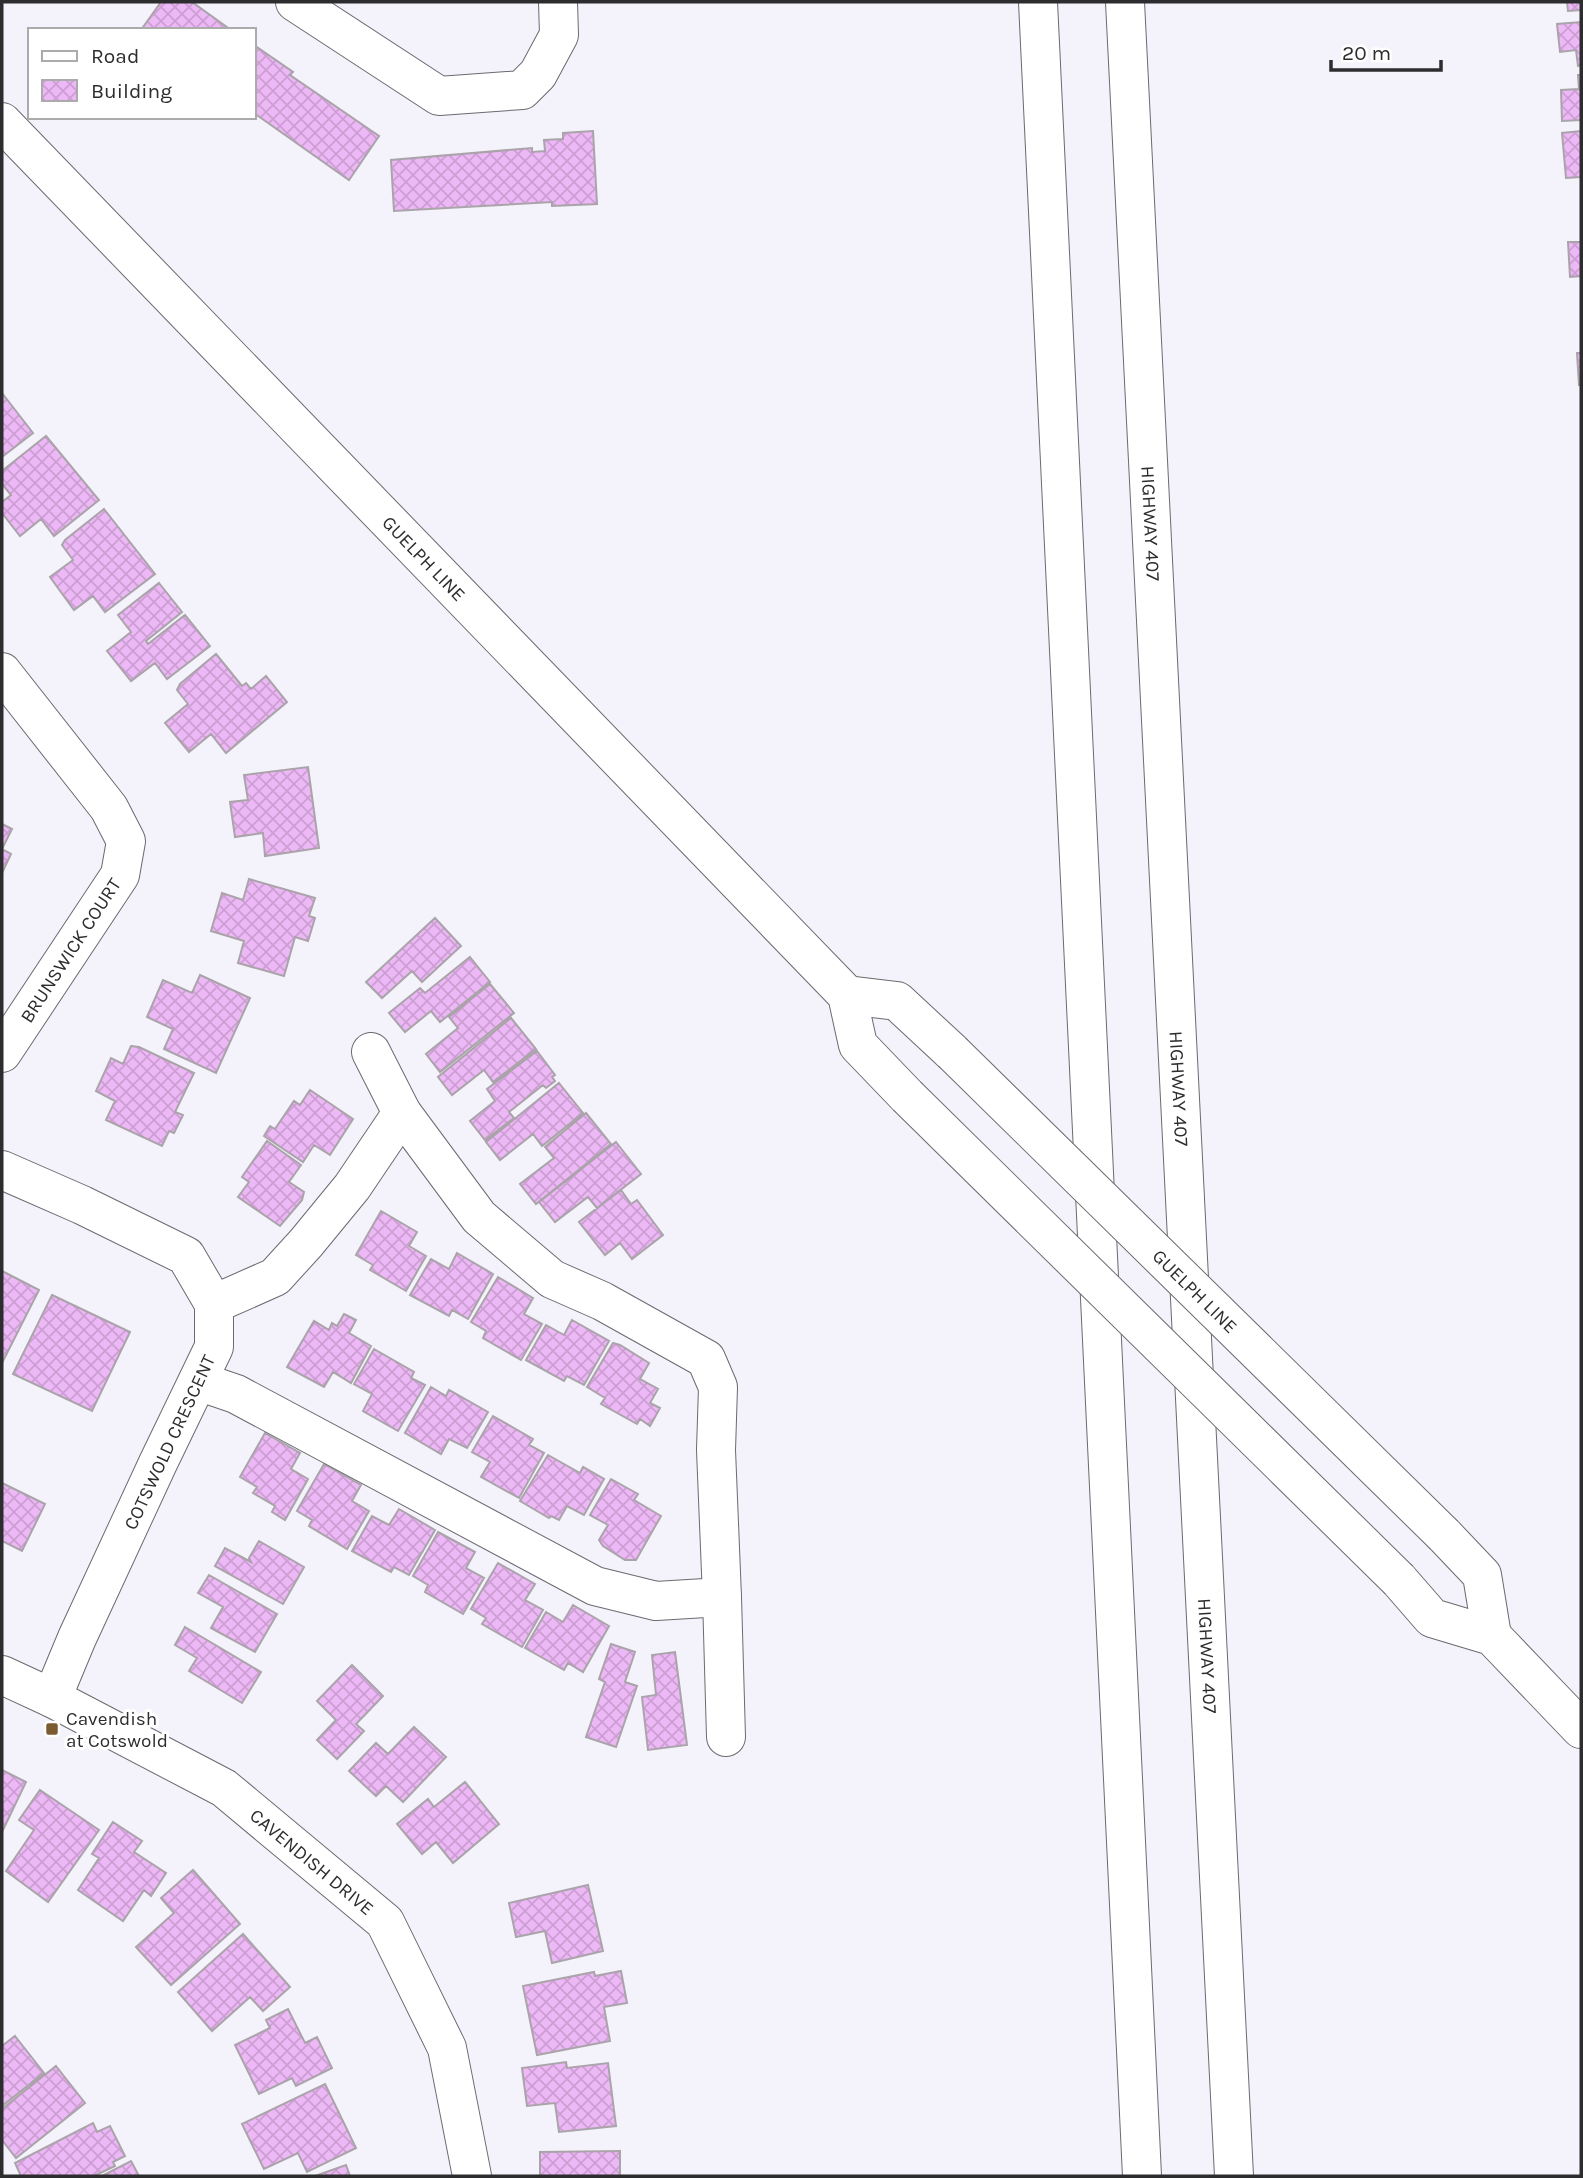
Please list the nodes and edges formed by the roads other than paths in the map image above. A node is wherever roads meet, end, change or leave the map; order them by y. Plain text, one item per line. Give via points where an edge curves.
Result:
1 (295, 2) edge
2 (558, 2) edge
3 (1038, 2) edge
4 (1125, 2) edge
5 (2, 121) edge
6 (2, 672) edge
7 (847, 995) junction
8 (371, 1052) dead end
9 (2, 1053) edge
10 (402, 1114) junction
11 (2, 1170) edge
12 (214, 1304) junction
13 (198, 1381) junction
14 (722, 1597) junction
15 (1492, 1636) junction
16 (2, 1675) edge
17 (52, 1698) junction
18 (1581, 1729) edge
19 (726, 1737) dead end
20 (472, 2176) edge
21 (1142, 2176) edge
22 (1234, 2176) edge

1 - 2 main road via 439,96 522,90 538,74 559,35
3 - 21 main road
4 - 22 main road, HIGHWAY 407
5 - 7 main road, GUELPH LINE
6 - 9 main road, BRUNSWICK COURT via 109,808 126,841 120,875
7 - 15 main road, bridge via 858,1045 1399,1580 1432,1618
7 - 15 main road, GUELPH LINE, bridge via 897,1002 1444,1535 1482,1575
8 - 10 main road
10 - 12 main road via 352,1187 275,1277
10 - 14 main road via 479,1217 552,1279 602,1301 706,1359 718,1387
11 - 12 main road via 186,1256
12 - 13 main road, COTSWOLD CRESCENT via 214,1347
13 - 14 main road via 261,1406 594,1586 656,1601
13 - 17 main road, COTSWOLD CRESCENT
14 - 19 main road
15 - 18 main road
16 - 17 main road, CAVENDISH DRIVE
17 - 20 main road, CAVENDISH DRIVE via 224,1788 385,1922 447,2048

